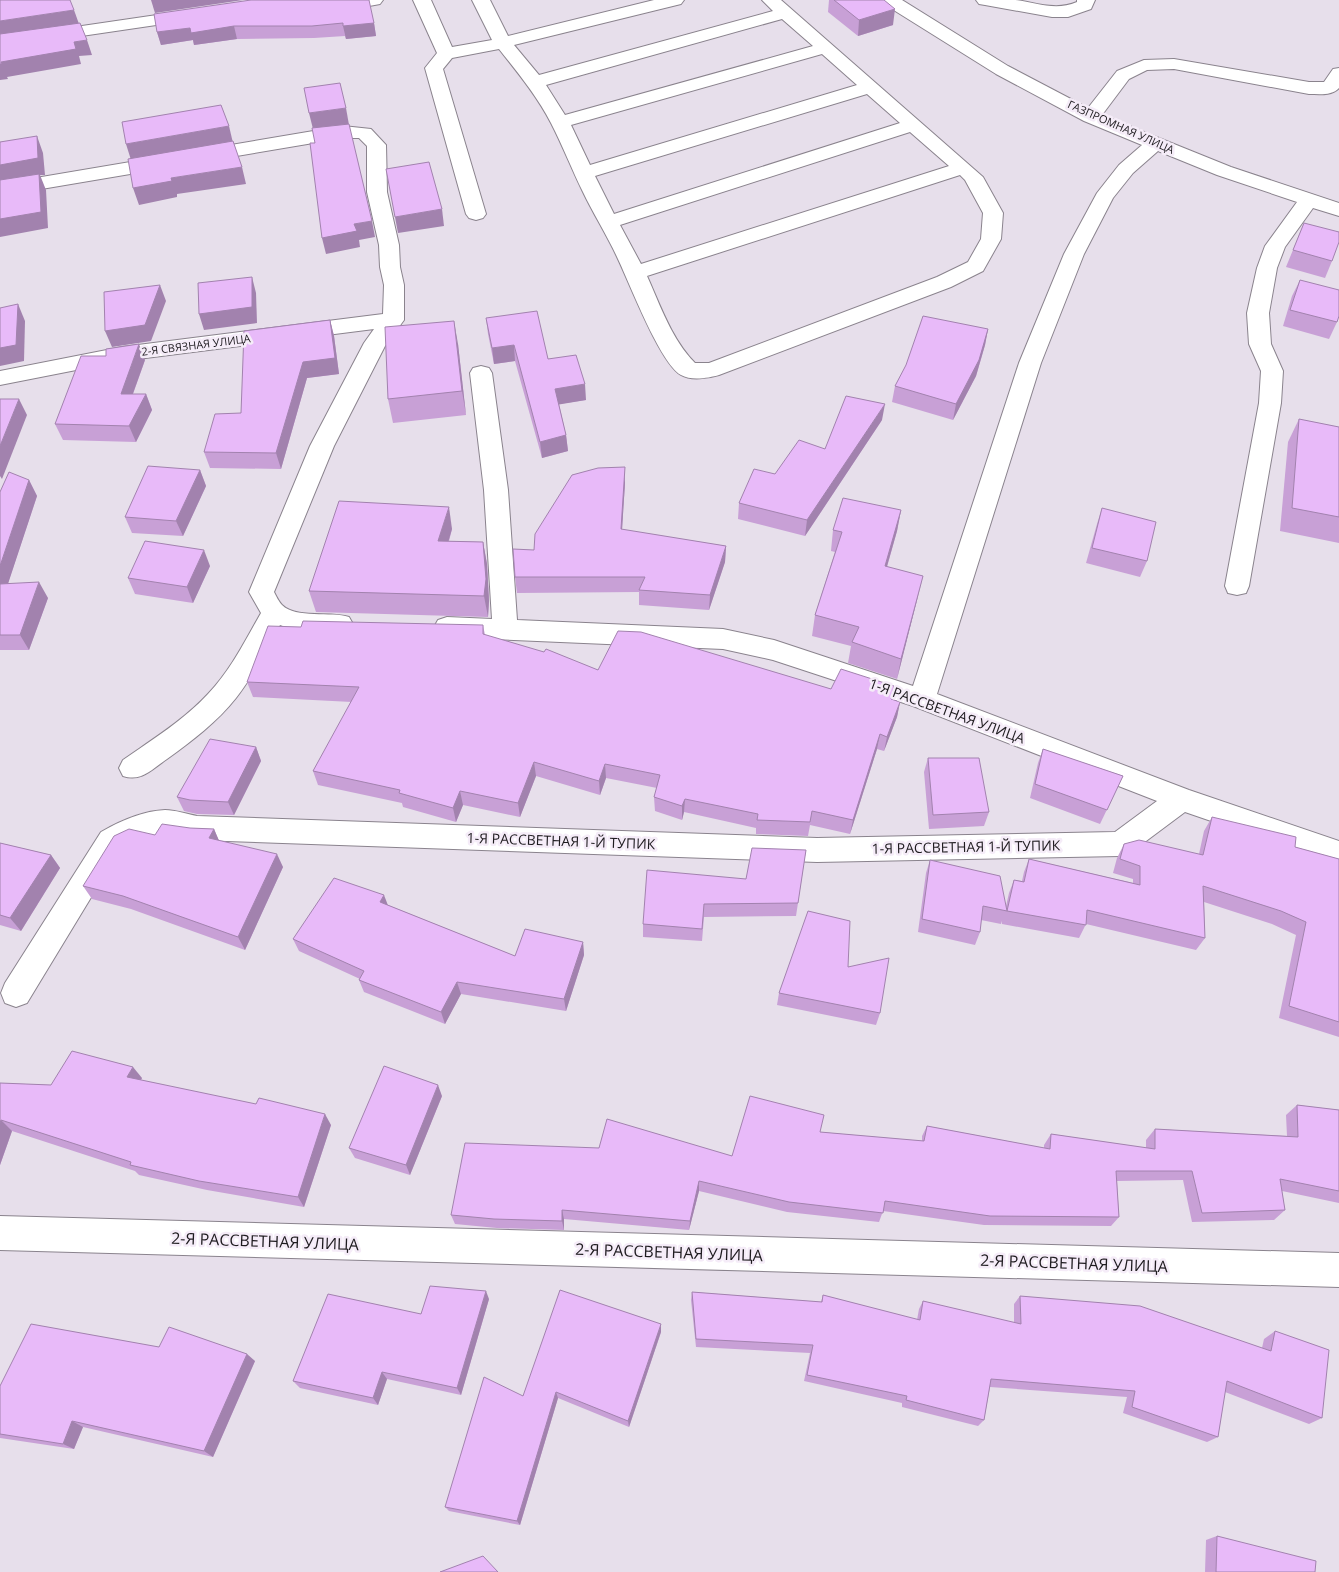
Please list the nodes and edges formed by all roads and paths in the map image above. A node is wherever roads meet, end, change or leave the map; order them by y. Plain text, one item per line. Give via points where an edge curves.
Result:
1 (374, 0) edge
2 (422, 0) edge
3 (675, 0) edge
4 (890, 0) edge
5 (985, 0) edge
6 (1086, 0) edge
7 (487, 1) edge
8 (314, 4) edge
9 (778, 6) edge
10 (206, 13) edge
11 (0, 43) edge
12 (503, 43) junction
13 (826, 48) junction
14 (446, 54) junction
15 (1339, 74) edge
16 (535, 82) junction
17 (870, 86) junction
18 (1091, 117) junction
19 (560, 122) junction
20 (913, 124) junction
21 (1154, 144) junction
22 (963, 168) junction
23 (584, 172) junction
24 (0, 190) edge
25 (1310, 200) junction
26 (1339, 210) edge
27 (476, 214) dead end
28 (609, 222) junction
29 (635, 273) junction
30 (393, 320) junction
31 (481, 373) dead end
32 (0, 378) edge
33 (1237, 586) dead end
34 (274, 613) junction
35 (362, 625) edge
36 (419, 626) edge
37 (505, 629) junction
38 (922, 699) junction
39 (133, 768) dead end
40 (1181, 799) junction
41 (1339, 853) edge
42 (16, 993) dead end
43 (0, 1232) edge
44 (1339, 1270) edge

1 - 8 street via 353,4
2 - 14 street
3 - 12 street
4 - 18 street, ГАЗПРОМНАЯ УЛИЦА via 1002,70
5 - 6 street via 1052,12 1068,12 1084,5
7 - 12 street
9 - 13 street
9 - 16 street
10 - 11 street
12 - 14 street
12 - 16 street
13 - 17 street
13 - 19 street
14 - 27 street via 434,68
15 - 18 street via 1329,88 1310,88 1174,64 1144,65 1123,75
16 - 19 street
17 - 20 street
17 - 23 street
18 - 21 street, ГАЗПРОМНАЯ УЛИЦА
19 - 23 street
20 - 22 street
20 - 28 street
21 - 25 street, ГАЗПРОМНАЯ УЛИЦА
21 - 38 street via 1126,169 1104,197 1074,254 1030,363
22 - 29 street
22 - 29 street via 973,177 993,213 991,239 976,266 944,282 711,370 690,370 677,358
23 - 28 street
24 - 30 street via 343,132 364,133 376,145 377,192 394,285
25 - 26 street, ГАЗПРОМНАЯ УЛИЦА
25 - 33 street via 1274,246 1258,313 1260,344 1272,371 1270,403
28 - 29 street
30 - 32 street, 2-Я СВЯЗНАЯ УЛИЦА via 122,354
30 - 34 street via 375,343 322,446 261,592
31 - 37 street via 496,490
34 - 35 street via 305,624
34 - 39 street via 241,671 218,701 174,739
36 - 37 street, 1-Я РАССВЕТНАЯ УЛИЦА
37 - 38 street, 1-Я РАССВЕТНАЯ УЛИЦА via 723,639 774,650
38 - 40 street, 1-Я РАССВЕТНАЯ УЛИЦА
40 - 41 street, 1-Я РАССВЕТНАЯ УЛИЦА
40 - 42 street, 1-Я РАССВЕТНАЯ 1-Й ТУПИК via 1120,844 817,850 197,828 166,822 129,830 111,840
43 - 44 street, 2-Я РАССВЕТНАЯ УЛИЦА

